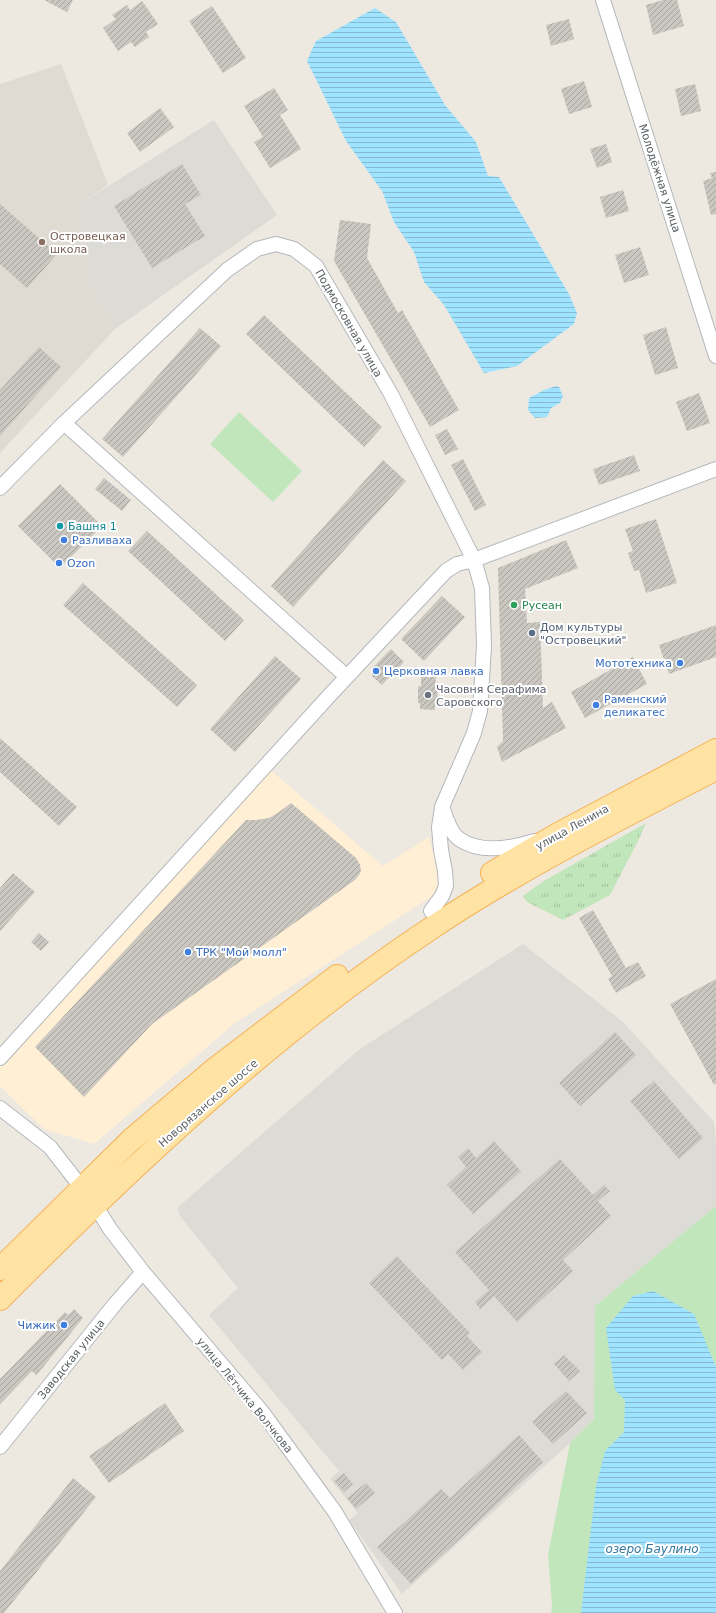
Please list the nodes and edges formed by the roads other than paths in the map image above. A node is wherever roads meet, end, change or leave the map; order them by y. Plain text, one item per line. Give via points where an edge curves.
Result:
1 (603, 0) edge
2 (716, 356) edge
3 (64, 423) junction
4 (716, 469) edge
5 (0, 488) edge
6 (474, 560) junction
7 (346, 676) junction
8 (716, 750) edge
9 (716, 769) edge
10 (442, 807) junction
11 (558, 834) junction
12 (432, 919) junction
13 (0, 1058) edge
14 (0, 1108) edge
15 (82, 1188) junction
16 (94, 1205) junction
17 (0, 1269) edge
18 (143, 1272) junction
19 (0, 1299) edge
20 (0, 1447) edge
21 (395, 1613) edge

1 - 2 street, Молодёжная улица
3 - 5 street, Подмосковная улица
3 - 6 street, Подмосковная улица via 227,270 257,249 276,244 294,249 316,266 387,388
3 - 7 street
4 - 6 street
6 - 7 street via 457,564 446,571
6 - 10 street, Подмосковная улица via 482,588 484,646 480,711 474,733
7 - 13 street
8 - 11 main road, улица Ленина
9 - 12 main road, улица Ленина
10 - 11 street via 454,834 473,846 504,848 528,844
10 - 12 street, Подмосковная улица via 439,827 440,850 446,886
11 - 12 main road, улица Ленина
12 - 15 main road, Новорязанское шоссе via 325,985 216,1068 131,1140
12 - 16 main road, Новорязанское шоссе via 240,1073
14 - 15 street, улица Лётчика Волчкова via 50,1147
15 - 16 street, улица Лётчика Волчкова
15 - 17 main road, Новорязанское шоссе
16 - 18 street, улица Лётчика Волчкова
16 - 19 main road, Новорязанское шоссе
18 - 20 street, Заводская улица
18 - 21 street, улица Лётчика Волчкова via 267,1419 335,1512

